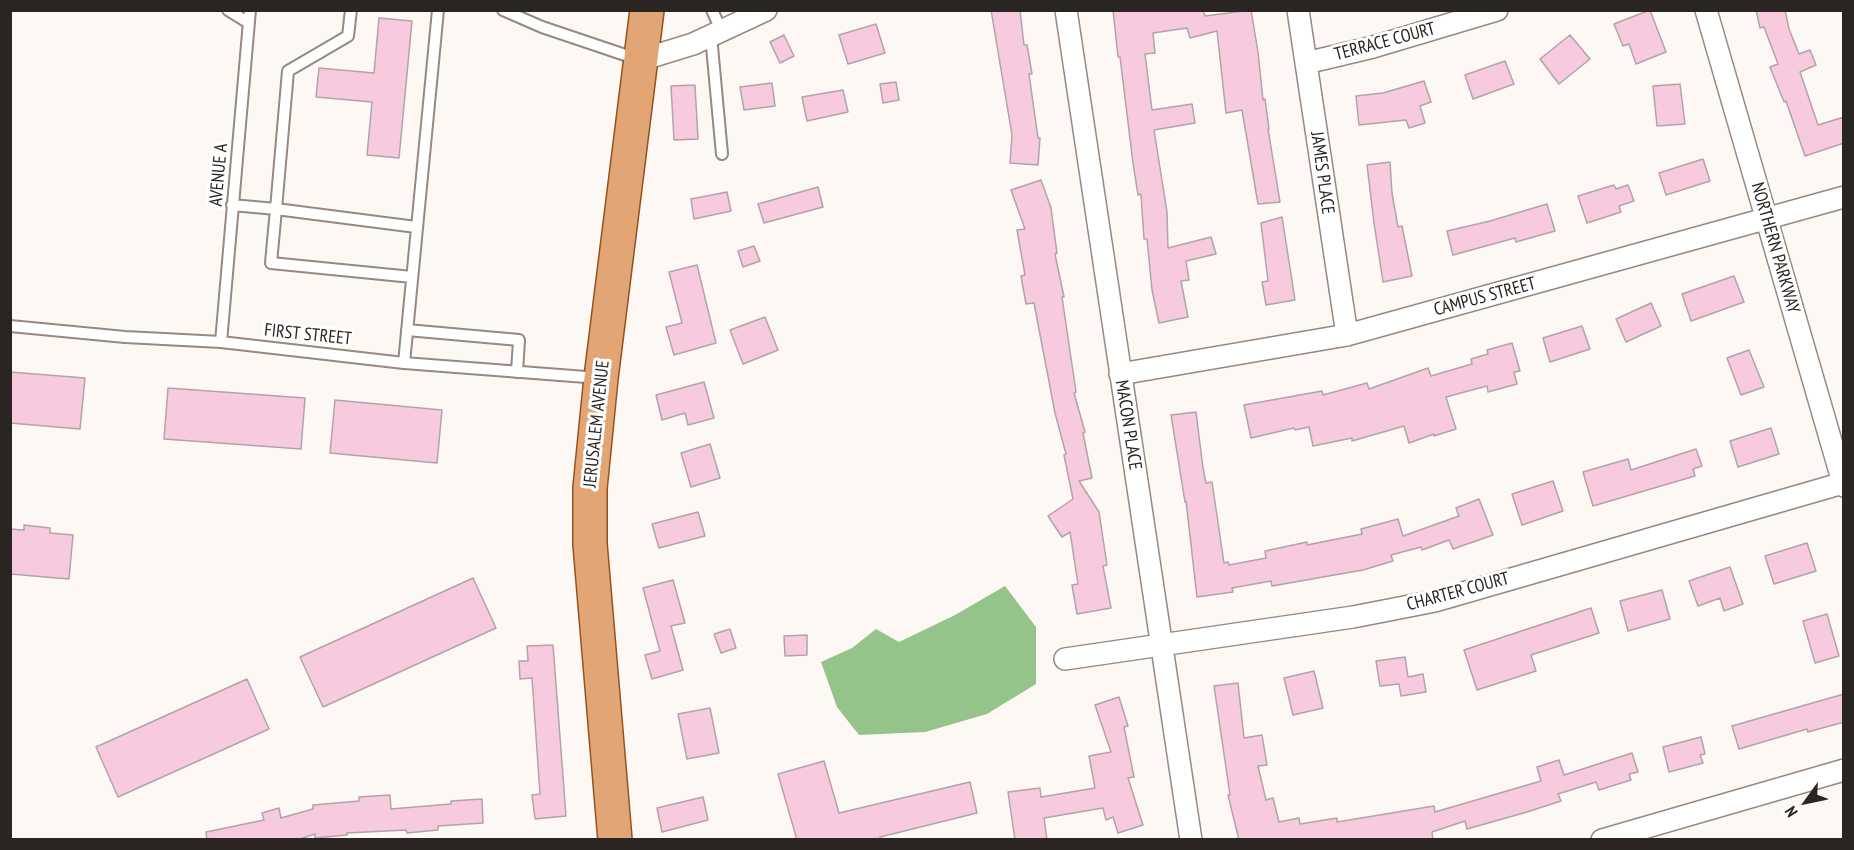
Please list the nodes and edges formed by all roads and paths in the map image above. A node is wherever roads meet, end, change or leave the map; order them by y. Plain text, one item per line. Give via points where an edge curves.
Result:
1 (228, 10) edge
2 (250, 10) edge
3 (351, 10) edge
4 (438, 10) edge
5 (503, 10) edge
6 (647, 10) edge
7 (712, 10) edge
8 (766, 10) edge
9 (1066, 10) edge
10 (1298, 10) edge
11 (1497, 10) edge
12 (1706, 10) edge
13 (249, 23) junction
14 (716, 34) junction
15 (641, 60) junction
16 (1306, 63) junction
17 (722, 154) dead end
18 (1844, 196) edge
19 (232, 205) junction
20 (276, 209) junction
21 (1766, 219) junction
22 (416, 226) junction
23 (412, 277) junction
24 (10, 326) edge
25 (407, 330) junction
26 (1347, 335) junction
27 (221, 342) junction
28 (404, 363) junction
29 (517, 372) junction
30 (1120, 374) junction
31 (601, 378) junction
32 (1843, 484) edge
33 (1161, 646) junction
34 (1065, 659) dead end
35 (1844, 770) edge
36 (615, 840) edge
37 (1191, 840) edge
38 (1602, 840) edge

1 - 13 lane
2 - 13 lane, AVENUE A
3 - 20 lane via 348,36 288,71
4 - 22 lane
5 - 15 lane
6 - 15 main road, JERUSALEM AVENUE
7 - 14 lane
8 - 14 street
9 - 30 street, MACON PLACE
10 - 16 street, JAMES PLACE
11 - 16 street, TERRACE COURT
12 - 21 street, NORTHERN PARKWAY
13 - 19 lane, AVENUE A
14 - 15 street
14 - 17 lane
15 - 31 main road, JERUSALEM AVENUE
16 - 26 street, JAMES PLACE
18 - 21 street, CAMPUS STREET
19 - 20 lane
19 - 27 lane, AVENUE A
20 - 22 lane
20 - 23 lane via 271,263
21 - 26 street, CAMPUS STREET
21 - 32 street, NORTHERN PARKWAY
22 - 23 lane
23 - 25 lane
24 - 27 lane, FIRST STREET via 125,338
25 - 28 lane
25 - 29 lane via 519,339
26 - 30 street, CAMPUS STREET
27 - 28 lane, FIRST STREET
28 - 29 lane, FIRST STREET
29 - 31 lane, FIRST STREET
30 - 33 street, MACON PLACE
31 - 36 main road, JERUSALEM AVENUE via 590,488 590,535
32 - 33 street, CHARTER COURT via 1435,601
33 - 34 street, CHARTER COURT
33 - 37 street, MACON PLACE
35 - 38 street

